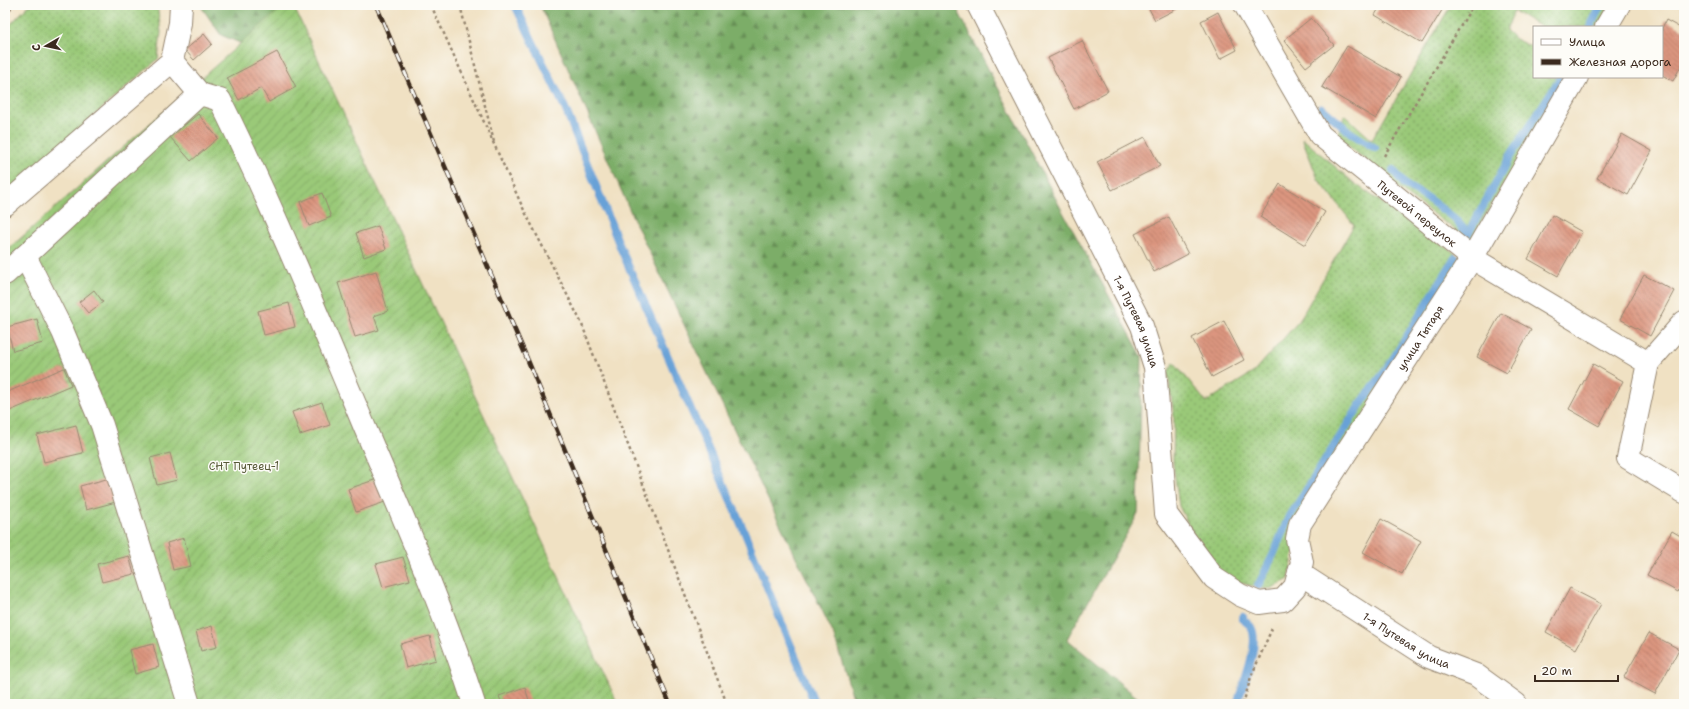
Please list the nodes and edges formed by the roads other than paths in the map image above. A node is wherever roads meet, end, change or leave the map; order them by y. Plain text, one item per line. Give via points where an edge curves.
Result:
1 (181, 5) edge
2 (978, 5) edge
3 (1245, 5) edge
4 (1619, 5) edge
5 (1607, 26) edge
6 (172, 61) junction
7 (1576, 78) edge
8 (200, 94) junction
9 (5, 205) edge
10 (25, 256) junction
11 (1472, 258) junction
12 (5, 274) edge
13 (1684, 322) edge
14 (1648, 363) junction
15 (1684, 492) edge
16 (1299, 573) junction
17 (1277, 601) joint
18 (189, 704) edge
19 (474, 704) edge
20 (1516, 704) edge

1 - 6 street
2 - 17 street, 1-я Путевая улица via 1142,326 1155,367 1166,514 1214,578 1240,595 1259,603
3 - 11 street, Путевой переулок via 1320,135
4 - 5 street
6 - 8 street
6 - 9 street
7 - 11 street, улица Тытаря
8 - 10 street
8 - 19 street via 220,100 256,174 403,517 459,656
10 - 12 street
10 - 18 street via 63,332 102,425
11 - 14 street, Путевой переулок
11 - 16 street, улица Тытаря via 1300,524 1297,539 1302,562
13 - 14 street
14 - 15 street via 1628,458
16 - 17 street, улица Тытаря via 1295,587
16 - 20 street, 1-я Путевая улица via 1429,658 1476,675

